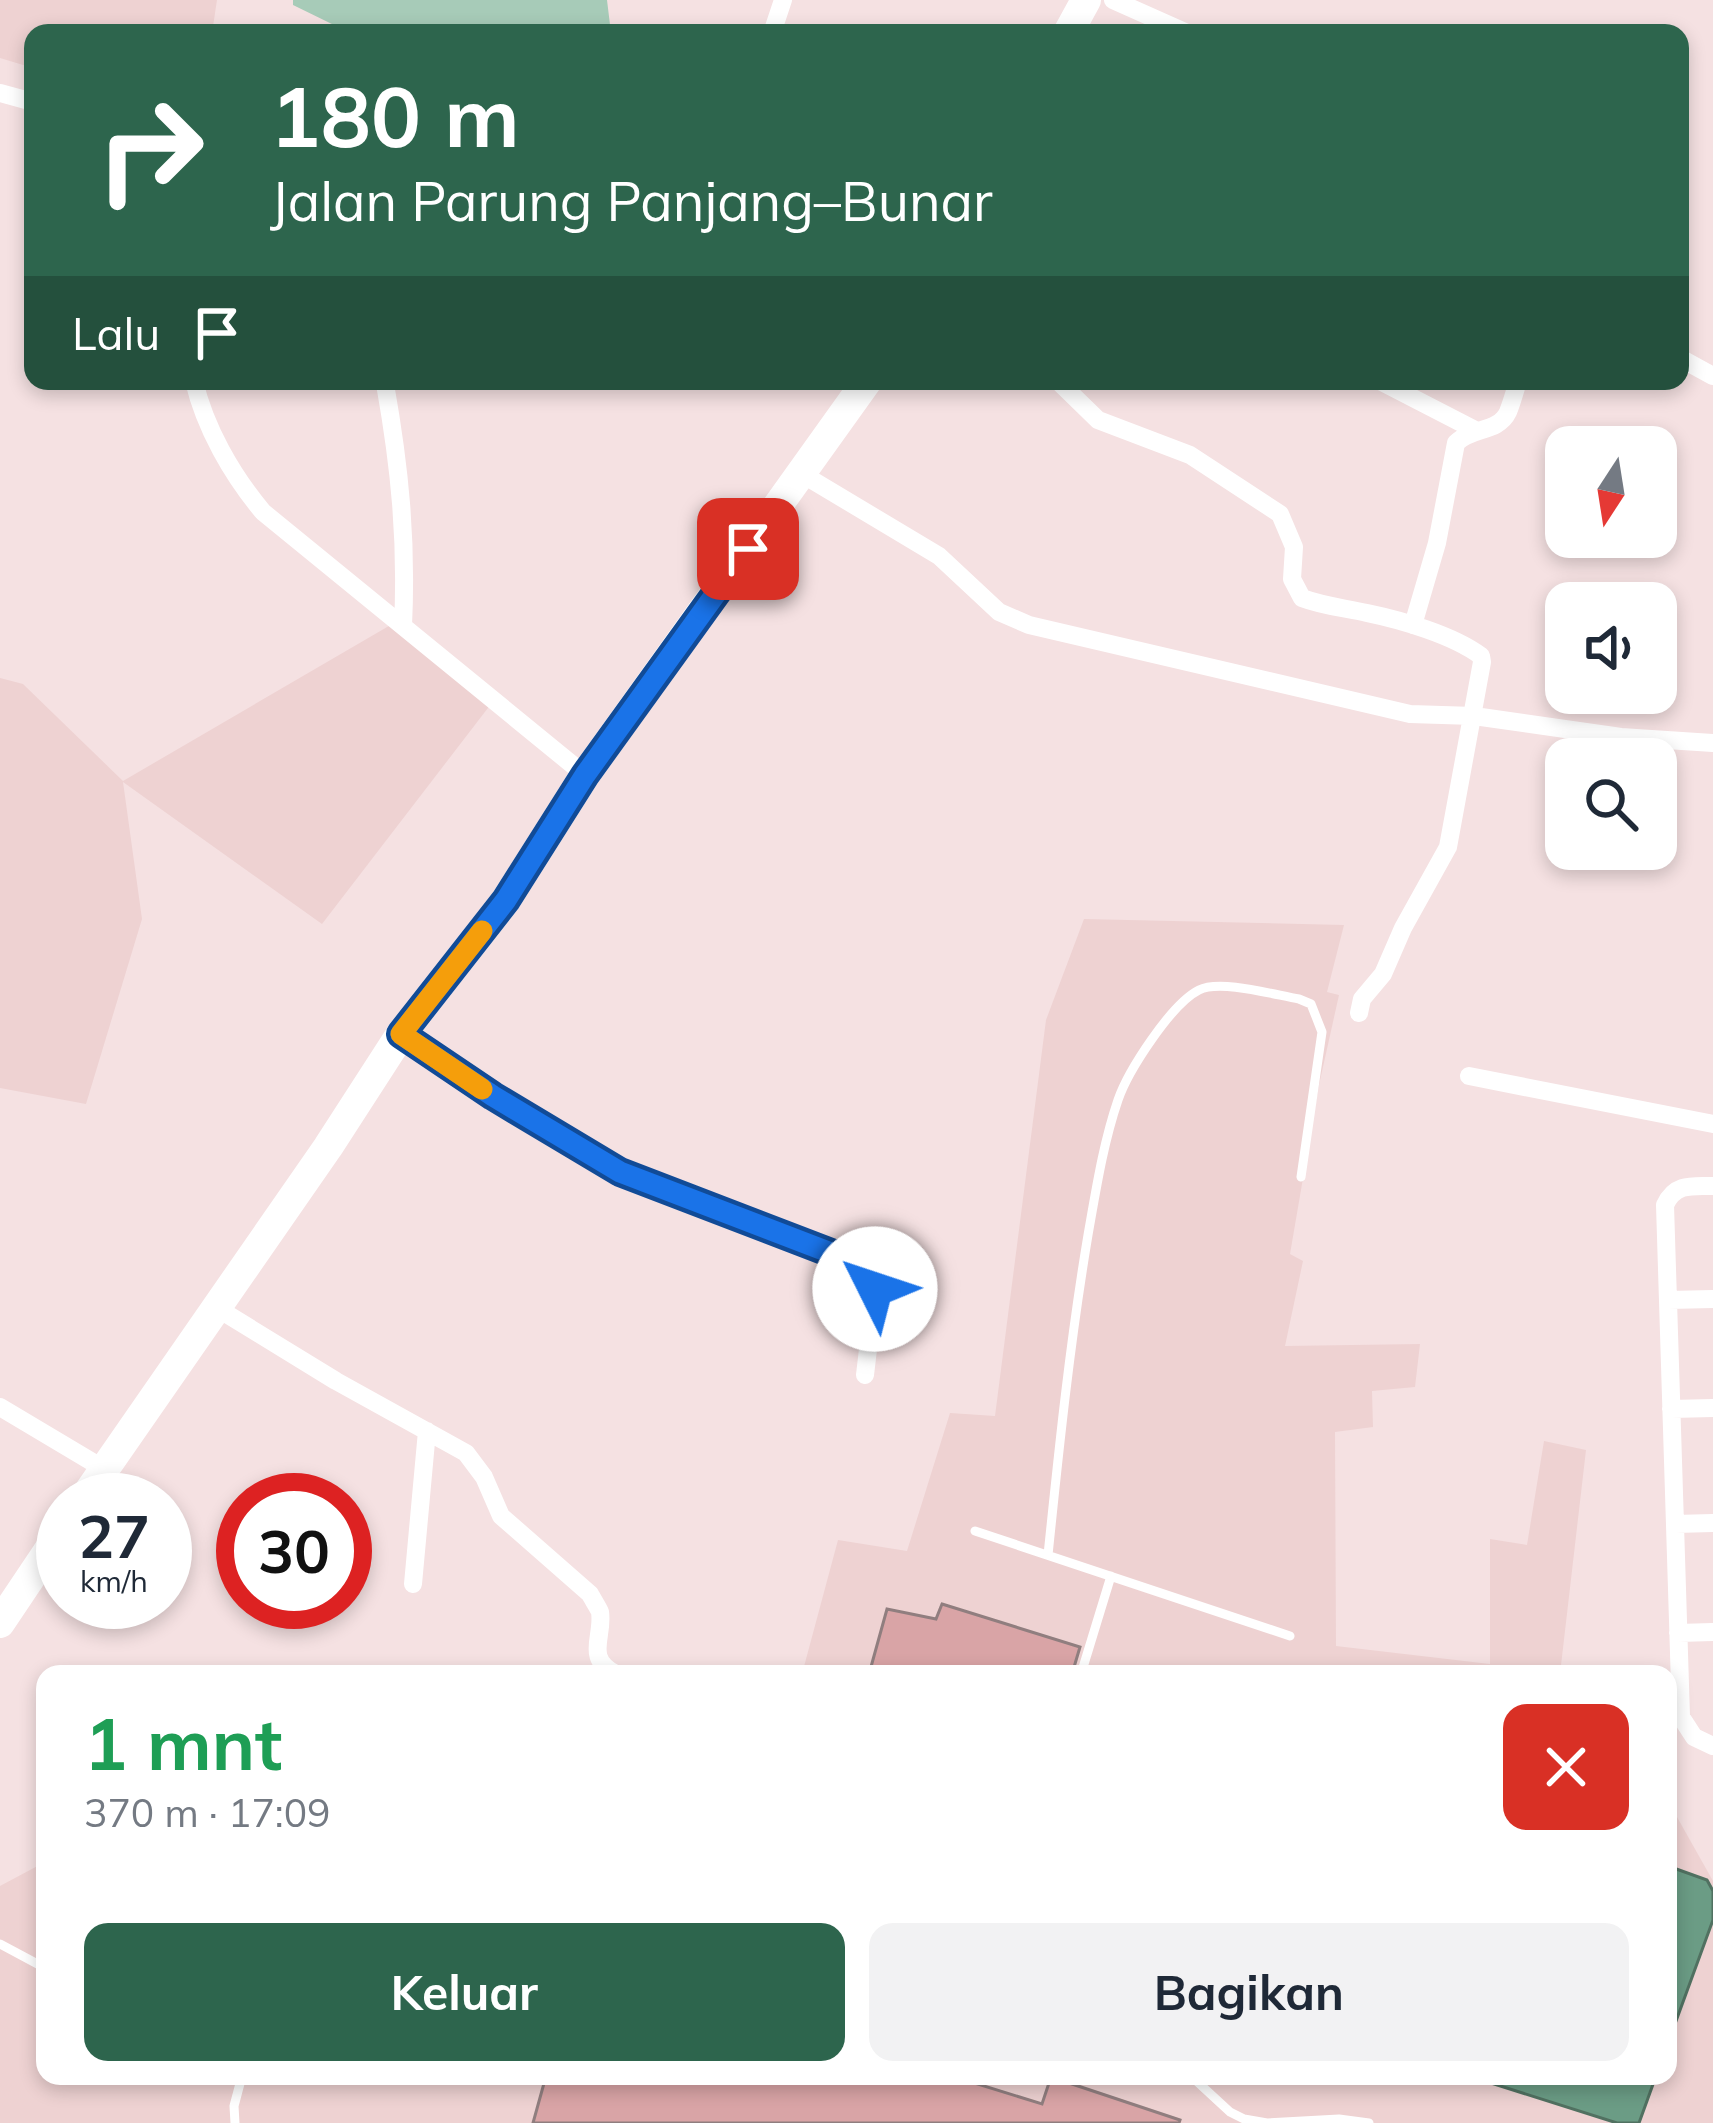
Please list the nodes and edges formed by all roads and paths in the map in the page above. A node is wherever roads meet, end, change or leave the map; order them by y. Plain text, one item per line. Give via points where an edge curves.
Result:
1 (1113, 0) edge
2 (1167, 24) edge
3 (196, 390) edge
4 (386, 390) edge
5 (861, 390) edge
6 (1067, 390) edge
7 (1398, 390) edge
8 (1515, 390) edge
9 (1478, 431) junction
10 (802, 474) junction
11 (1413, 625) junction
12 (403, 626) junction
13 (1474, 716) junction
14 (1713, 743) edge
15 (585, 775) junction
16 (1359, 1013) dead end
17 (401, 1034) junction
18 (1468, 1076) dead end
19 (1713, 1124) edge
20 (1301, 1177) dead end
21 (1713, 1186) edge
22 (1713, 1298) edge
23 (1668, 1300) junction
24 (217, 1308) junction
25 (865, 1376) dead end
26 (0, 1407) edge
27 (1713, 1408) edge
28 (1671, 1409) junction
29 (427, 1431) junction
30 (104, 1468) junction
31 (101, 1473) edge
32 (1713, 1523) edge
33 (1675, 1524) junction
34 (975, 1531) dead end
35 (1048, 1556) junction
36 (36, 1569) edge
37 (1111, 1576) junction
38 (413, 1584) dead end
39 (0, 1623) edge
40 (1713, 1632) edge
41 (1678, 1633) junction
42 (1290, 1636) dead end
43 (604, 1665) edge
44 (1085, 1665) edge
45 (1713, 1746) edge
46 (0, 1944) edge
47 (36, 1963) edge
48 (240, 2085) edge
49 (1201, 2085) edge
50 (235, 2123) edge
51 (1369, 2123) edge

1 - 2 street
3 - 12 street via 221,450 263,512
4 - 12 street via 399,460
5 - 10 main road
6 - 11 street via 1098,420 1190,455 1280,514 1302,598
7 - 9 street
8 - 9 street via 1498,425
9 - 11 street via 1456,442
10 - 13 street via 939,556 999,612 1028,625 1410,714
10 - 15 main road
11 - 13 street via 1481,656
12 - 15 street
13 - 14 street
13 - 16 street via 1448,847
15 - 17 main road via 506,900
17 - 24 main road
17 - 25 street via 620,1172 865,1266 875,1289
18 - 19 street
20 - 35 lane via 1322,1032 1311,1004 1199,989 1146,1046 1119,1096 1101,1162 1071,1335
21 - 23 street via 1670,1193
22 - 23 street
23 - 28 street
24 - 29 street
24 - 30 main road
26 - 30 street
27 - 28 street
28 - 33 street
29 - 38 street
29 - 43 street via 466,1453 501,1516 590,1594 600,1611 596,1652
30 - 31 main road
32 - 33 street
33 - 41 street
34 - 35 lane
35 - 37 lane
36 - 39 main road
37 - 42 lane
37 - 44 lane
40 - 41 street
41 - 45 street via 1681,1717 1694,1737
46 - 47 lane
48 - 50 lane
49 - 51 lane via 1244,2120

